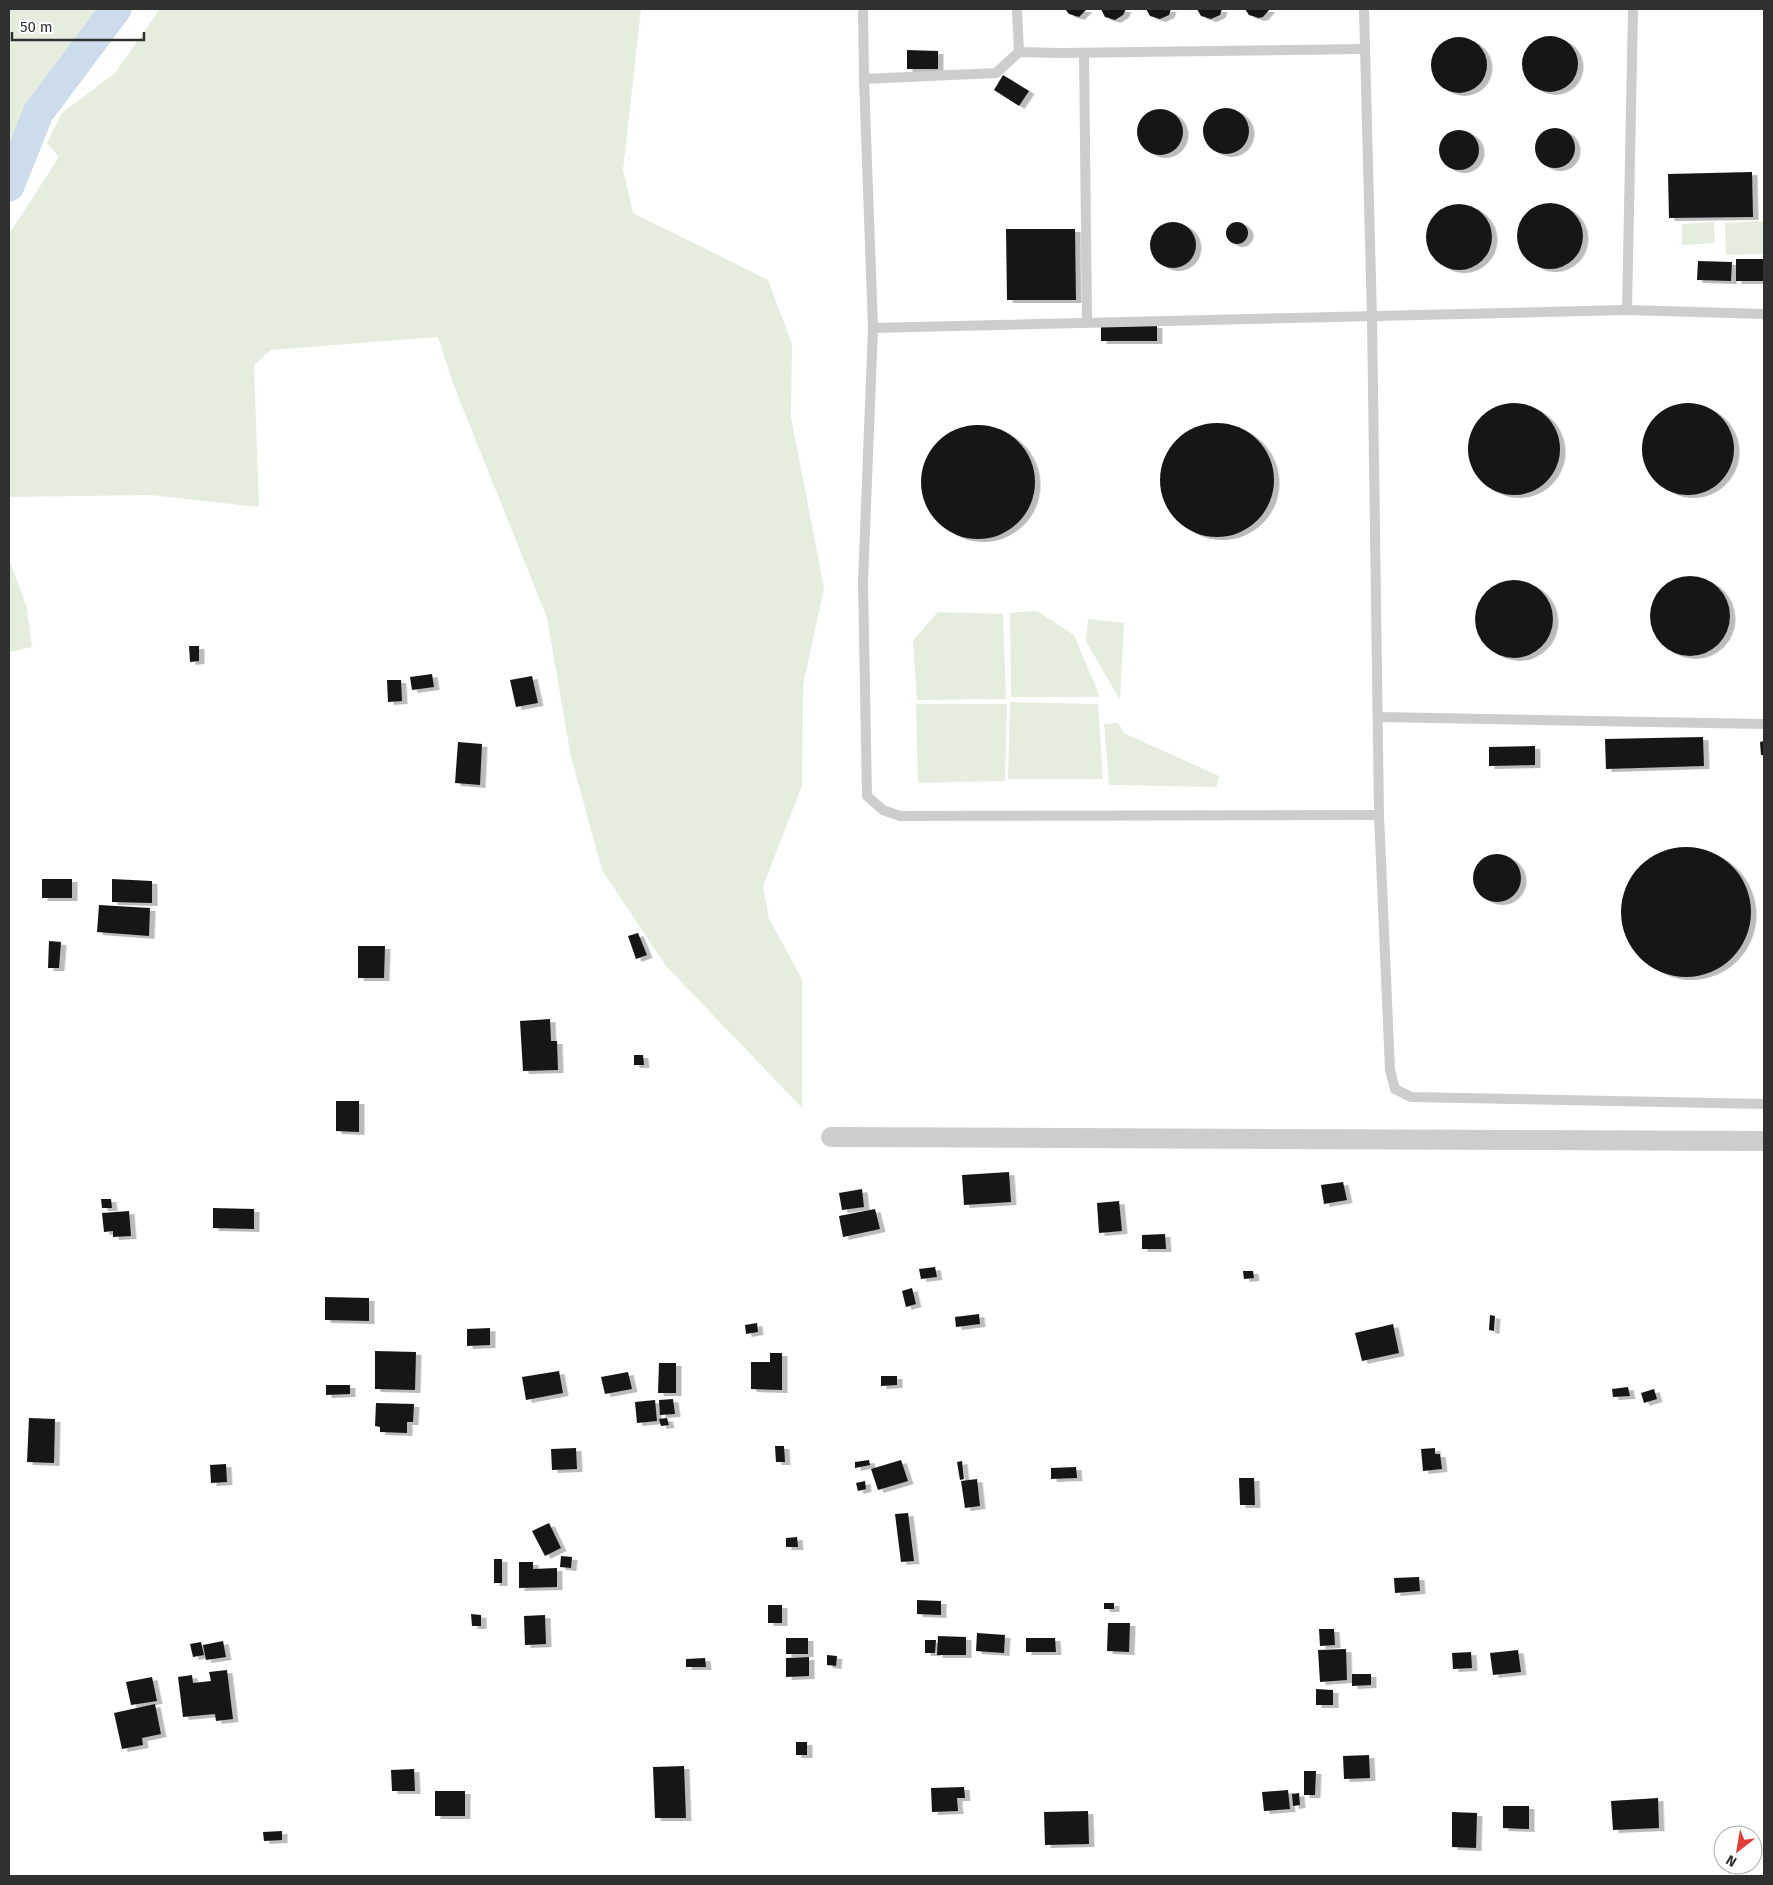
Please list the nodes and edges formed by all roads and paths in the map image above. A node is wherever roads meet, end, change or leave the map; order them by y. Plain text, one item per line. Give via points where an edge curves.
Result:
1 (864, 9) edge
2 (1017, 9) edge
3 (1364, 9) edge
4 (1633, 9) edge
5 (1364, 49) junction
6 (1019, 52) junction
7 (1084, 53) junction
8 (864, 79) junction
9 (1627, 310) junction
10 (1764, 314) edge
11 (1372, 318) junction
12 (1087, 321) junction
13 (873, 328) junction
14 (1379, 717) junction
15 (1764, 724) edge
16 (1379, 815) junction
17 (1764, 1104) edge
18 (831, 1136) dead end
19 (1764, 1141) edge

1 - 8 lane
2 - 6 lane
3 - 5 lane
4 - 9 lane
5 - 7 lane
5 - 11 lane
6 - 7 lane
6 - 8 lane via 996,73
7 - 12 lane
8 - 13 lane
9 - 10 lane
9 - 11 lane
11 - 12 lane
11 - 14 lane
12 - 13 lane
13 - 16 lane via 863,582 867,796 883,810 900,816
14 - 15 lane
14 - 16 lane
16 - 17 lane via 1390,1070 1395,1089 1411,1097
18 - 19 street

